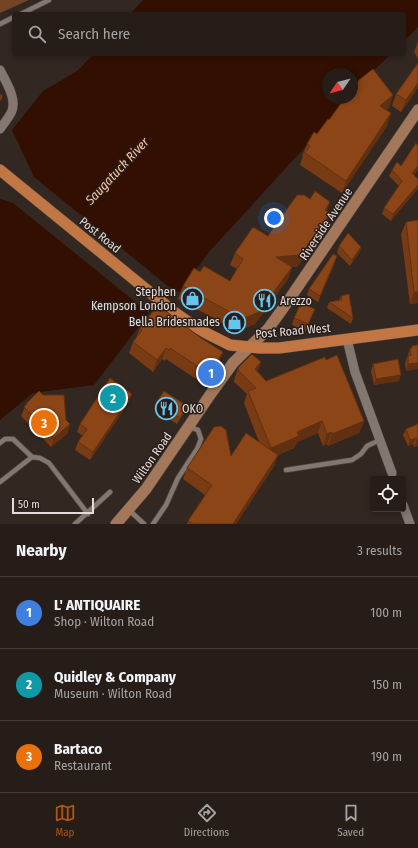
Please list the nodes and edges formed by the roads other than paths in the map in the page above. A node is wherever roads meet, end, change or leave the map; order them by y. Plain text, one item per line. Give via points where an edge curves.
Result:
1 (49, 0) edge
2 (25, 12) edge
3 (12, 18) edge
4 (0, 24) edge
5 (0, 70) edge
6 (418, 110) edge
7 (0, 129) edge
8 (0, 170) edge
9 (159, 300) joint
10 (418, 330) edge
11 (348, 339) junction
12 (249, 348) junction
13 (189, 427) junction
14 (380, 440) junction
15 (0, 443) edge
16 (32, 457) junction
17 (286, 470) dead end
18 (393, 475) edge
19 (0, 482) edge
20 (110, 492) dead end
21 (129, 510) junction
22 (406, 512) edge
23 (88, 514) junction
24 (75, 524) edge
25 (116, 524) edge
26 (144, 524) edge
27 (153, 524) edge
28 (410, 524) edge

1 - 2 lane
3 - 4 lane
5 - 7 street via 13,102 11,113
6 - 12 main road, Riverside Avenue via 288,302 268,329
8 - 9 main road, Post Road
9 - 12 main road, Post Road West via 208,334 230,345
10 - 11 main road, Post Road West
11 - 12 main road, Post Road West via 279,348
11 - 14 street via 355,372
12 - 13 main road, Wilton Road via 220,379
13 - 21 main road, Wilton Road
13 - 27 lane via 198,430 201,439
14 - 17 lane via 367,446 352,460
14 - 18 street
15 - 16 lane via 5,439 13,439
16 - 19 lane
16 - 23 lane via 49,463
20 - 23 lane
21 - 25 main road, Wilton Road
21 - 26 lane
22 - 28 street
23 - 24 lane

